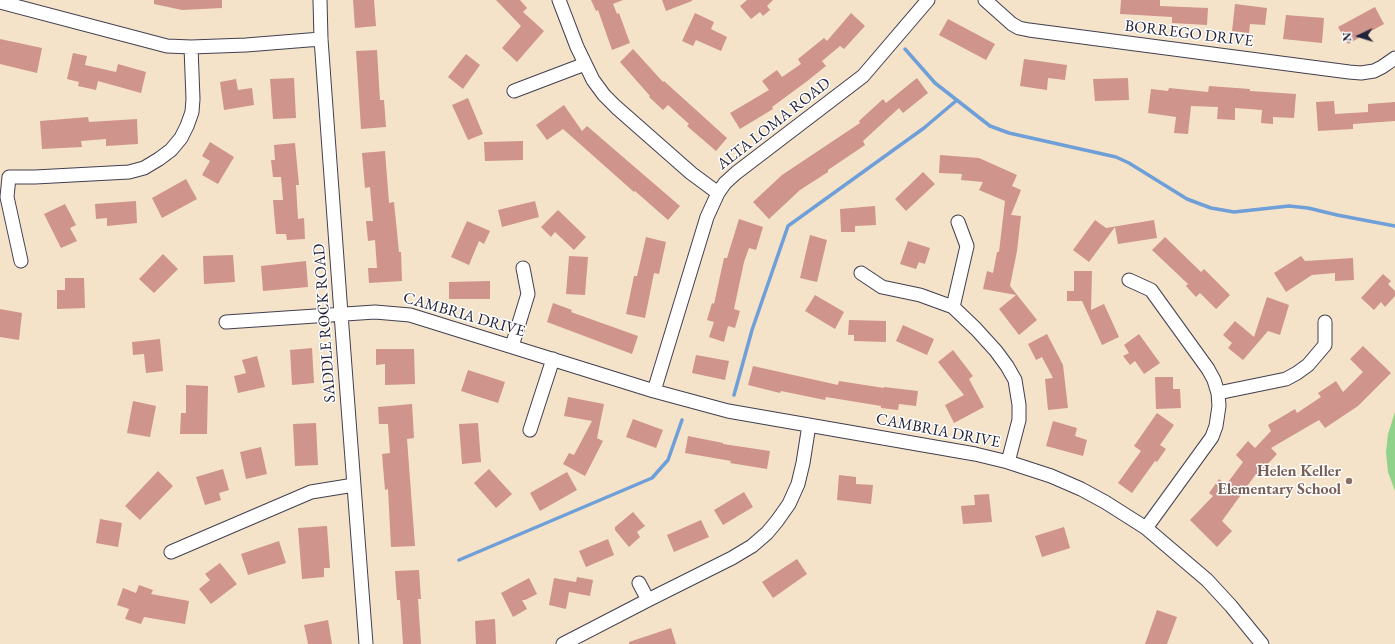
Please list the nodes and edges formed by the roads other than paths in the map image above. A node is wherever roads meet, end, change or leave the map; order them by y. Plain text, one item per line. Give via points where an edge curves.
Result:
1 (320, 0) edge
2 (559, 0) edge
3 (928, 0) edge
4 (985, 0) edge
5 (0, 2) edge
6 (321, 39) junction
7 (191, 47) junction
8 (1395, 58) edge
9 (585, 64) junction
10 (514, 91) dead end
11 (718, 193) junction
12 (958, 222) dead end
13 (21, 260) dead end
14 (522, 268) dead end
15 (861, 273) dead end
16 (1130, 280) dead end
17 (953, 307) junction
18 (341, 314) junction
19 (226, 322) dead end
20 (1325, 322) dead end
21 (512, 346) junction
22 (553, 359) junction
23 (654, 391) junction
24 (1218, 393) junction
25 (809, 425) junction
26 (530, 430) dead end
27 (1008, 462) junction
28 (354, 484) junction
29 (1146, 528) junction
30 (171, 552) dead end
31 (639, 583) dead end
32 (648, 600) junction
33 (366, 644) edge
34 (563, 644) edge
35 (1262, 644) edge

1 - 6 street, SADDLE ROCK ROAD
2 - 9 street
3 - 11 street, ALTA LOMA ROAD via 863,76 736,173
4 - 8 street, BORREGO DRIVE via 1012,24 1029,30 1361,73 1374,71
5 - 7 street via 156,44
6 - 7 street
6 - 18 street, SADDLE ROCK ROAD
7 - 13 street via 194,99 192,112 181,138 159,159 144,168 129,172 35,178 9,177 7,197
9 - 10 street
9 - 11 street via 593,80 616,107 691,173
11 - 23 street, ALTA LOMA ROAD
12 - 17 street via 967,246
14 - 21 street via 528,294
15 - 17 street via 882,287 920,294
16 - 24 street via 1151,290 1208,369
17 - 27 street via 996,351 1015,380 1019,405 1018,420
18 - 19 street, CAMBRIA DRIVE
18 - 21 street, CAMBRIA DRIVE via 375,312 410,315
18 - 28 street, SADDLE ROCK ROAD
20 - 24 street via 1325,345 1308,365 1280,380
21 - 22 street, CAMBRIA DRIVE
22 - 23 street, CAMBRIA DRIVE
22 - 26 street
23 - 25 street, CAMBRIA DRIVE via 728,411
24 - 29 street via 1219,406 1212,437
25 - 27 street, CAMBRIA DRIVE via 976,454
25 - 32 street via 798,484 789,504 767,533 732,558
27 - 29 street, CAMBRIA DRIVE via 1081,489
28 - 30 street via 311,492
28 - 33 street, SADDLE ROCK ROAD
29 - 35 street, CAMBRIA DRIVE via 1207,580
31 - 32 street
32 - 34 street

